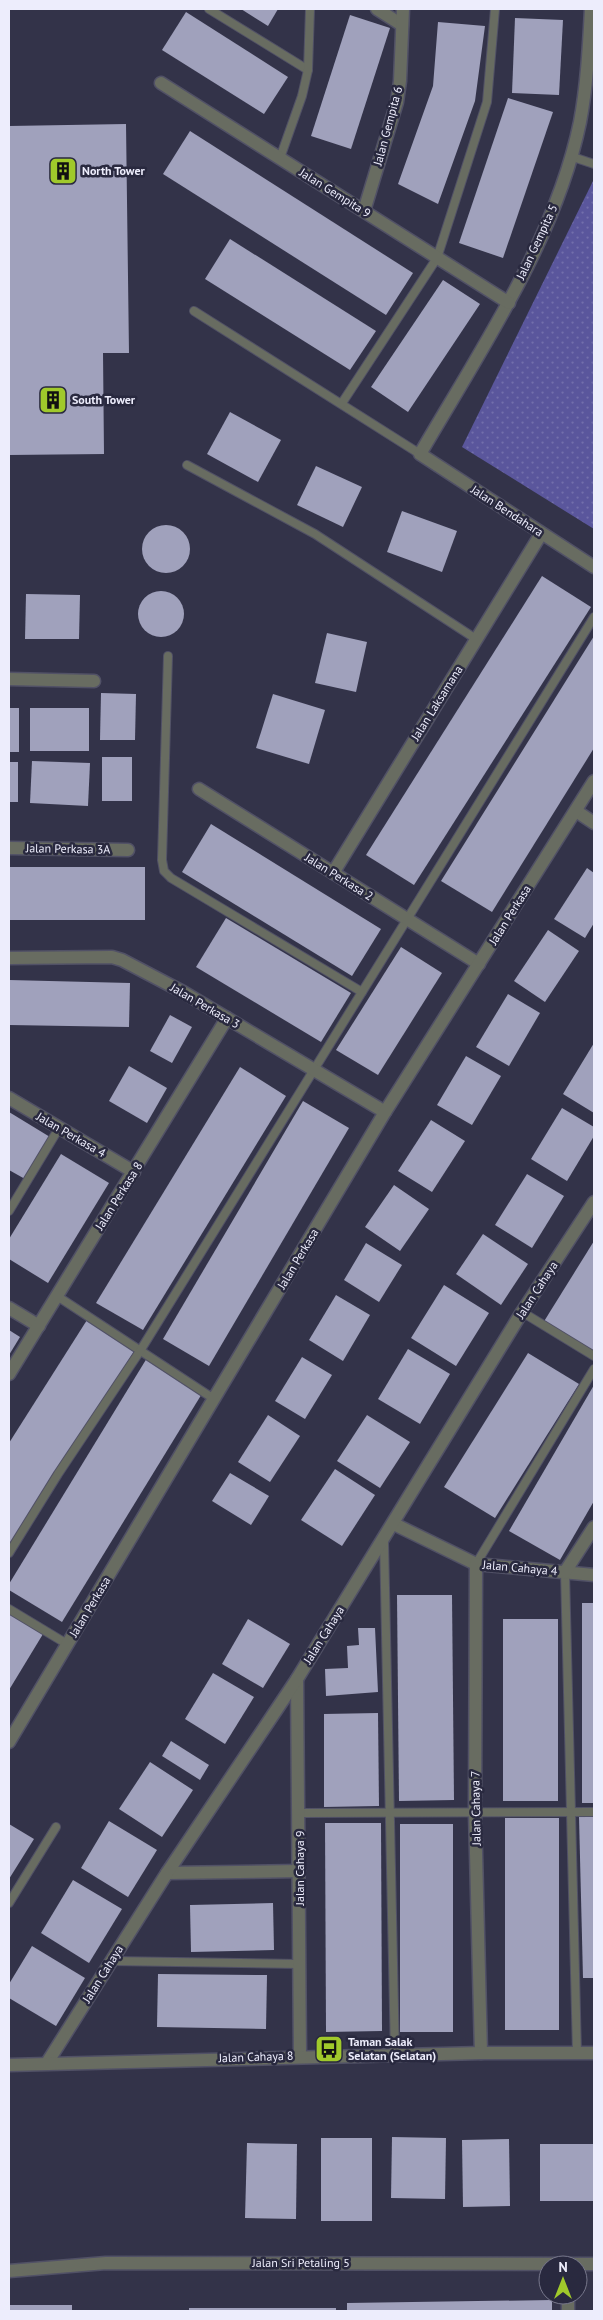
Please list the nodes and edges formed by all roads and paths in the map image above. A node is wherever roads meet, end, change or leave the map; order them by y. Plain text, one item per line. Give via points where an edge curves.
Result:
1 (210, 9) edge
2 (310, 9) edge
3 (377, 9) edge
4 (403, 9) edge
5 (495, 9) edge
6 (591, 9) edge
7 (402, 24) junction
8 (308, 70) junction
9 (161, 83) dead end
10 (570, 156) junction
11 (280, 158) junction
12 (594, 164) edge
13 (364, 211) junction
14 (437, 258) junction
15 (508, 303) junction
16 (194, 311) dead end
17 (342, 403) junction
18 (420, 454) junction
19 (186, 465) dead end
20 (541, 534) junction
21 (594, 567) edge
22 (594, 617) edge
23 (476, 639) junction
24 (168, 656) dead end
25 (9, 679) edge
26 (94, 681) dead end
27 (594, 781) edge
28 (199, 789) dead end
29 (576, 811) junction
30 (594, 823) edge
31 (9, 848) edge
32 (128, 850) dead end
33 (333, 873) junction
34 (408, 919) junction
35 (9, 958) edge
36 (479, 964) junction
37 (362, 992) junction
38 (227, 1018) junction
39 (314, 1070) junction
40 (9, 1098) edge
41 (385, 1112) junction
42 (60, 1128) junction
43 (134, 1172) junction
44 (594, 1202) edge
45 (10, 1206) edge
46 (57, 1296) junction
47 (9, 1308) edge
48 (522, 1312) junction
49 (39, 1326) junction
50 (140, 1351) junction
51 (594, 1356) edge
52 (594, 1369) edge
53 (9, 1374) edge
54 (214, 1398) junction
55 (394, 1524) junction
56 (594, 1527) edge
57 (384, 1539) junction
58 (9, 1553) edge
59 (476, 1564) junction
60 (565, 1572) junction
61 (594, 1575) edge
62 (9, 1609) edge
63 (67, 1644) junction
64 (297, 1679) junction
65 (9, 1742) edge
66 (475, 1812) junction
67 (571, 1812) junction
68 (594, 1812) edge
69 (300, 1813) junction
70 (390, 1813) junction
71 (56, 1827) dead end
72 (300, 1871) junction
73 (168, 1873) junction
74 (9, 1903) edge
75 (111, 1961) junction
76 (300, 1964) junction
77 (481, 2053) junction
78 (577, 2053) junction
79 (594, 2053) edge
80 (300, 2056) junction
81 (395, 2056) junction
82 (47, 2063) junction
83 (9, 2065) edge
84 (538, 2265) edge
85 (9, 2271) edge

1 - 8 lane
2 - 8 lane
3 - 7 street
4 - 7 street, Jalan Gempita 6
5 - 14 lane via 488,102
6 - 10 street, Jalan Gempita 5 via 585,89 580,123
7 - 13 street, Jalan Gempita 6 via 397,102
8 - 11 lane
9 - 11 street, Jalan Gempita 9
10 - 12 lane
10 - 15 street, Jalan Gempita 5 via 553,211
11 - 13 street, Jalan Gempita 9
13 - 14 street, Jalan Gempita 9
14 - 15 street, Jalan Gempita 9
14 - 17 lane
15 - 18 street, Jalan Gempita 5
16 - 17 lane
17 - 18 lane
18 - 20 street, Jalan Bendahara
19 - 23 lane via 315,534
20 - 21 street, Jalan Bendahara
20 - 23 street, Jalan Laksamana
22 - 34 lane
23 - 33 street, Jalan Laksamana
24 - 37 lane via 164,870 171,878
25 - 26 street
27 - 29 street, Jalan Perkasa
28 - 33 street, Jalan Perkasa 2
29 - 30 street
29 - 36 street, Jalan Perkasa
31 - 32 street, Jalan Perkasa 3A
33 - 34 street, Jalan Perkasa 2
34 - 36 street, Jalan Perkasa 2
34 - 37 lane
35 - 38 street, Jalan Perkasa 3 via 118,958
36 - 41 street, Jalan Perkasa
37 - 39 lane
38 - 39 street, Jalan Perkasa 3
38 - 43 street, Jalan Perkasa 8
39 - 41 street, Jalan Perkasa 3
39 - 50 lane
40 - 42 street, Jalan Perkasa 4
41 - 54 street, Jalan Perkasa
42 - 43 street, Jalan Perkasa 4
42 - 45 lane
43 - 46 street, Jalan Perkasa 8
44 - 48 street, Jalan Cahaya
46 - 49 street, Jalan Perkasa 8
46 - 50 lane
47 - 49 street
48 - 51 lane
48 - 55 street, Jalan Cahaya
49 - 53 street, Jalan Perkasa 8
50 - 54 lane
50 - 58 lane
52 - 59 lane
54 - 63 street, Jalan Perkasa
55 - 57 street, Jalan Cahaya
55 - 59 street, Jalan Cahaya 4
56 - 60 street
57 - 64 street, Jalan Cahaya
57 - 70 lane
59 - 60 street, Jalan Cahaya 4
59 - 66 street, Jalan Cahaya 7
60 - 61 street, Jalan Cahaya 4
60 - 67 lane
62 - 63 lane
63 - 65 street, Jalan Perkasa
64 - 69 street, Jalan Cahaya 9
64 - 73 street, Jalan Cahaya
66 - 67 lane
66 - 70 lane
66 - 77 street, Jalan Cahaya 7
67 - 68 lane
67 - 78 lane
69 - 70 lane
69 - 72 street, Jalan Cahaya 9
70 - 81 lane
71 - 74 lane
72 - 73 street
72 - 76 street, Jalan Cahaya 9
73 - 75 street, Jalan Cahaya
75 - 76 lane
75 - 82 street, Jalan Cahaya
76 - 80 street, Jalan Cahaya 9
77 - 78 street, Jalan Cahaya 8
77 - 81 street, Jalan Cahaya 8
78 - 79 street, Jalan Cahaya 8
80 - 81 street, Jalan Cahaya 8
80 - 82 street, Jalan Cahaya 8
82 - 83 street, Jalan Cahaya 8
84 - 85 street, Jalan Sri Petaling 5 via 106,2262

